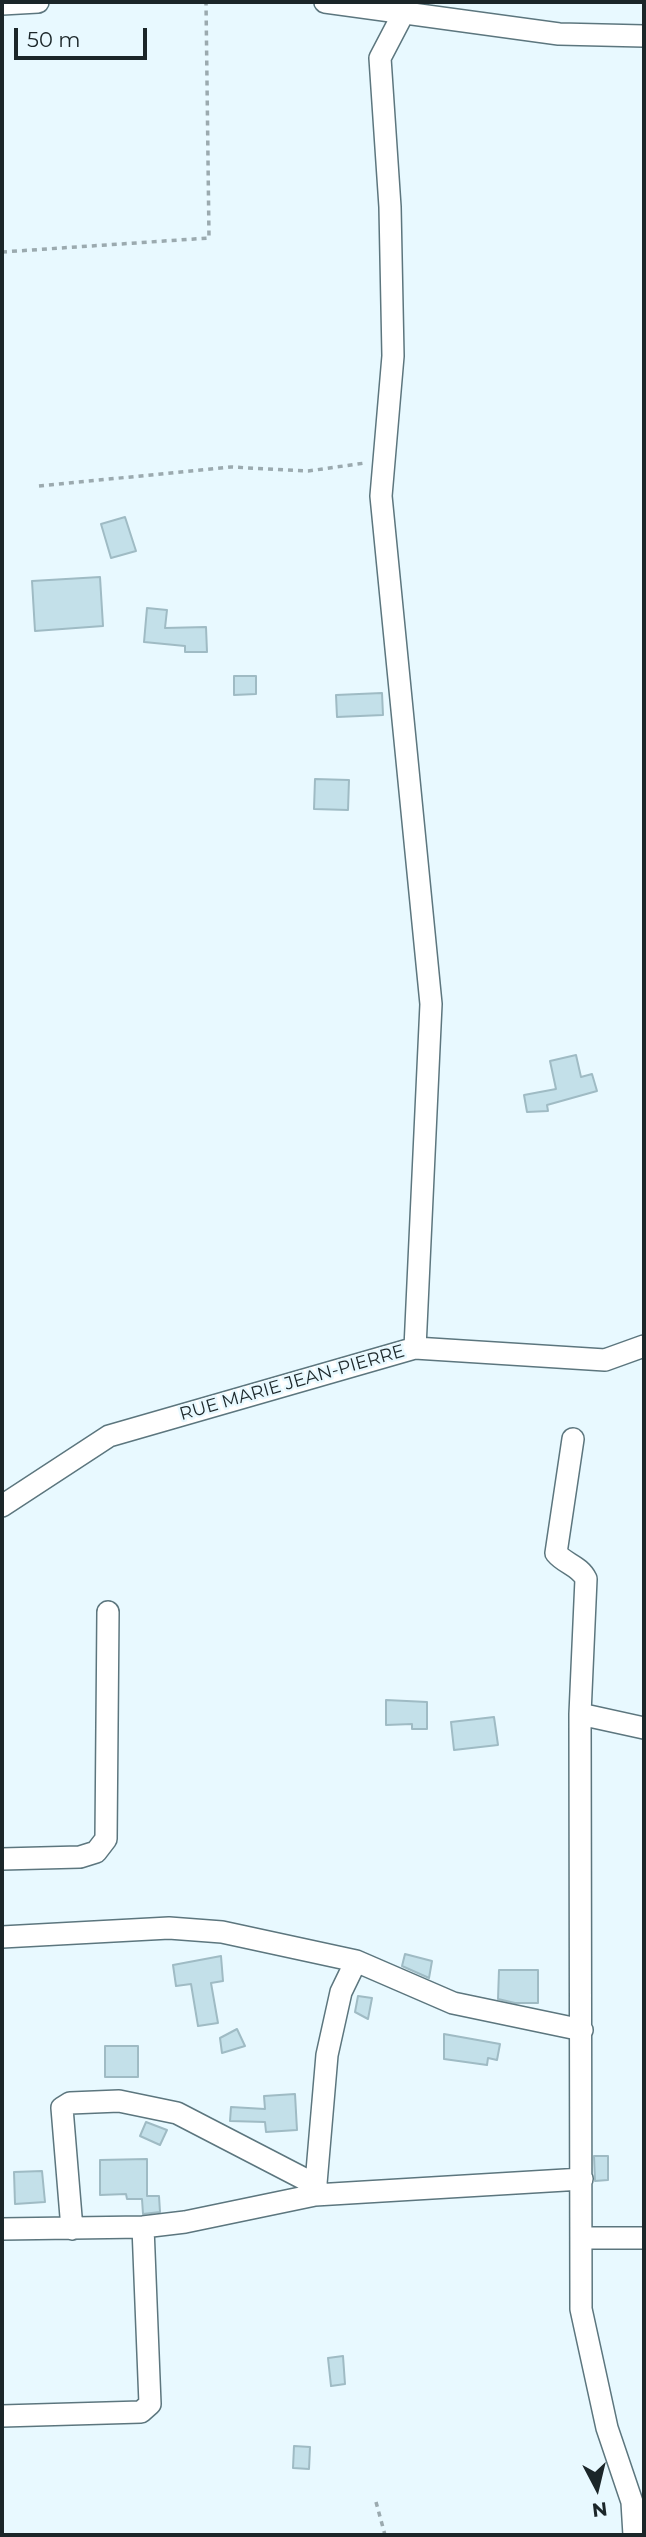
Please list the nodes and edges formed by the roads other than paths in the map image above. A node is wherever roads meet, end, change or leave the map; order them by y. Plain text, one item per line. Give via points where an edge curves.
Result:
1 (38, 2) edge
2 (324, 2) edge
3 (2, 4) edge
4 (403, 14) junction
5 (644, 36) edge
6 (644, 1346) edge
7 (415, 1348) junction
8 (573, 1438) dead end
9 (2, 1506) edge
10 (108, 1612) dead end
11 (580, 1714) junction
12 (644, 1728) edge
13 (2, 1858) edge
14 (2, 1937) edge
15 (356, 1961) junction
16 (582, 2030) junction
17 (582, 2179) junction
18 (315, 2190) junction
19 (143, 2227) junction
20 (2, 2228) edge
21 (72, 2229) junction
22 (582, 2238) junction
23 (644, 2238) edge
24 (2, 2416) edge
25 (638, 2500) edge
26 (634, 2535) edge

1 - 3 street
2 - 4 street
4 - 5 street via 559,34
4 - 7 street via 380,58 393,356 382,496 431,1004
6 - 7 street, RUE MARIE JEAN-PIERRE via 605,1360
7 - 9 street, RUE MARIE JEAN-PIERRE via 110,1436
8 - 11 street via 556,1553 586,1579
10 - 13 street via 106,1839 96,1852 80,1857
11 - 12 street
11 - 16 street
14 - 15 street via 169,1928 222,1932
15 - 16 street via 453,2003
15 - 18 street via 341,1992 327,2055
16 - 17 street
17 - 18 street
17 - 22 street
18 - 19 street via 185,2222
18 - 21 street via 177,2113 119,2101 70,2103 62,2108
19 - 21 street
19 - 24 street via 150,2404 141,2412
20 - 21 street
22 - 23 street
22 - 25 street via 581,2309 607,2428
25 - 26 street

